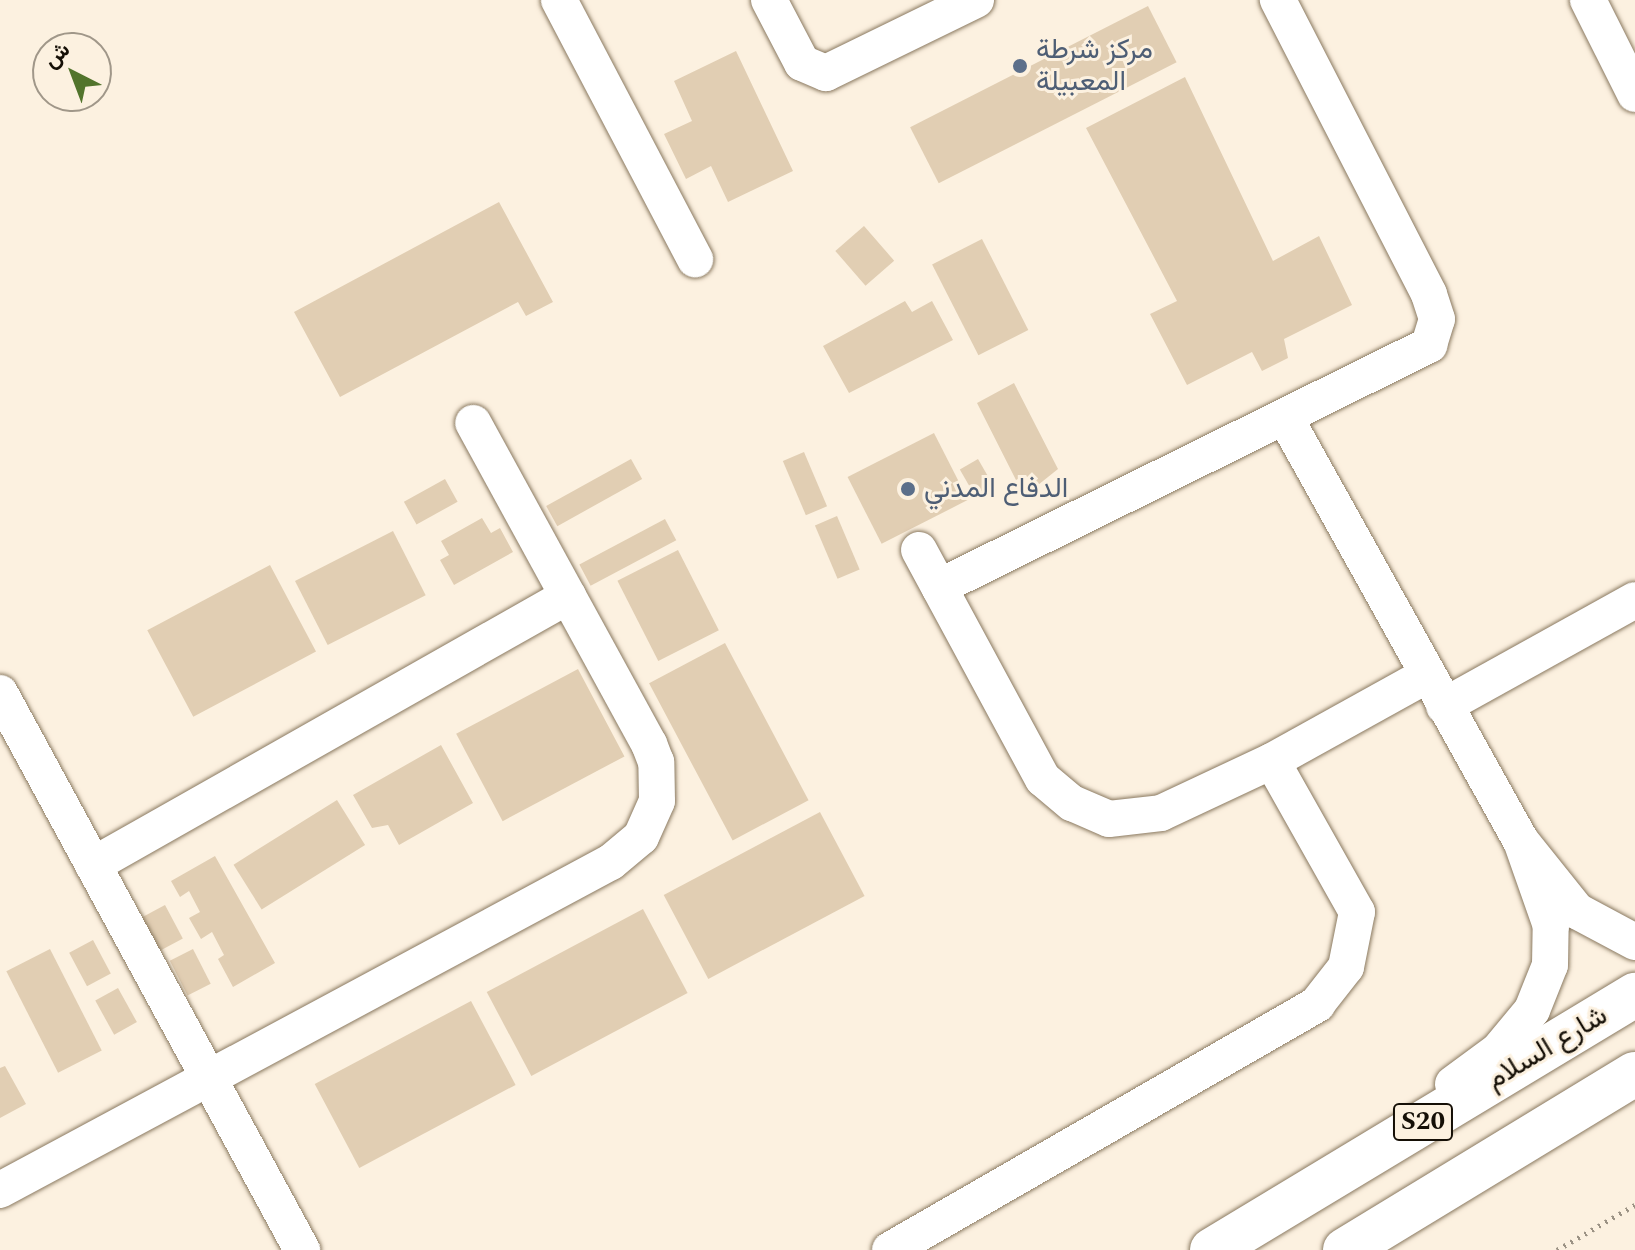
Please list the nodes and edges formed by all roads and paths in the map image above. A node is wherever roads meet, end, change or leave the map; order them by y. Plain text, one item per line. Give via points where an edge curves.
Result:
1 (559, 0) edge
2 (769, 0) edge
3 (976, 0) edge
4 (1278, 0) edge
5 (1588, 0) edge
6 (1635, 94) edge
7 (695, 259) dead end
8 (1286, 419) junction
9 (473, 423) dead end
10 (919, 550) dead end
11 (939, 587) junction
12 (568, 596) junction
13 (1635, 600) edge
14 (1436, 691) junction
15 (0, 693) edge
16 (1272, 761) junction
17 (1521, 841) junction
18 (93, 865) junction
19 (1635, 942) edge
20 (1635, 995) edge
21 (1635, 1074) edge
22 (209, 1078) junction
23 (0, 1190) edge
24 (1635, 1205) edge
25 (1264, 1218) junction
26 (302, 1250) edge
27 (890, 1250) edge
28 (1212, 1250) edge
29 (1345, 1250) edge
30 (1557, 1250) edge

1 - 7 street
2 - 3 street via 802,63 826,73
4 - 8 street via 1437,319 1429,345 1411,357
5 - 6 street
8 - 11 street
8 - 14 street
9 - 12 street
10 - 11 street
11 - 16 street via 1043,779 1072,803 1109,819 1161,813
12 - 18 street
12 - 22 street via 656,762 657,801 641,837 611,862
13 - 14 street
14 - 16 street
14 - 17 street
15 - 18 street
16 - 27 street via 1357,912 1346,967 1317,1004
17 - 19 street via 1577,911
17 - 25 street via 1551,926 1550,965 1532,1010 1498,1051
18 - 22 street
20 - 25 main road, شارع السلام / S20
21 - 29 main road, S20
22 - 23 street
22 - 26 street
24 - 30 path
25 - 28 main road, شارع السلام / S20

